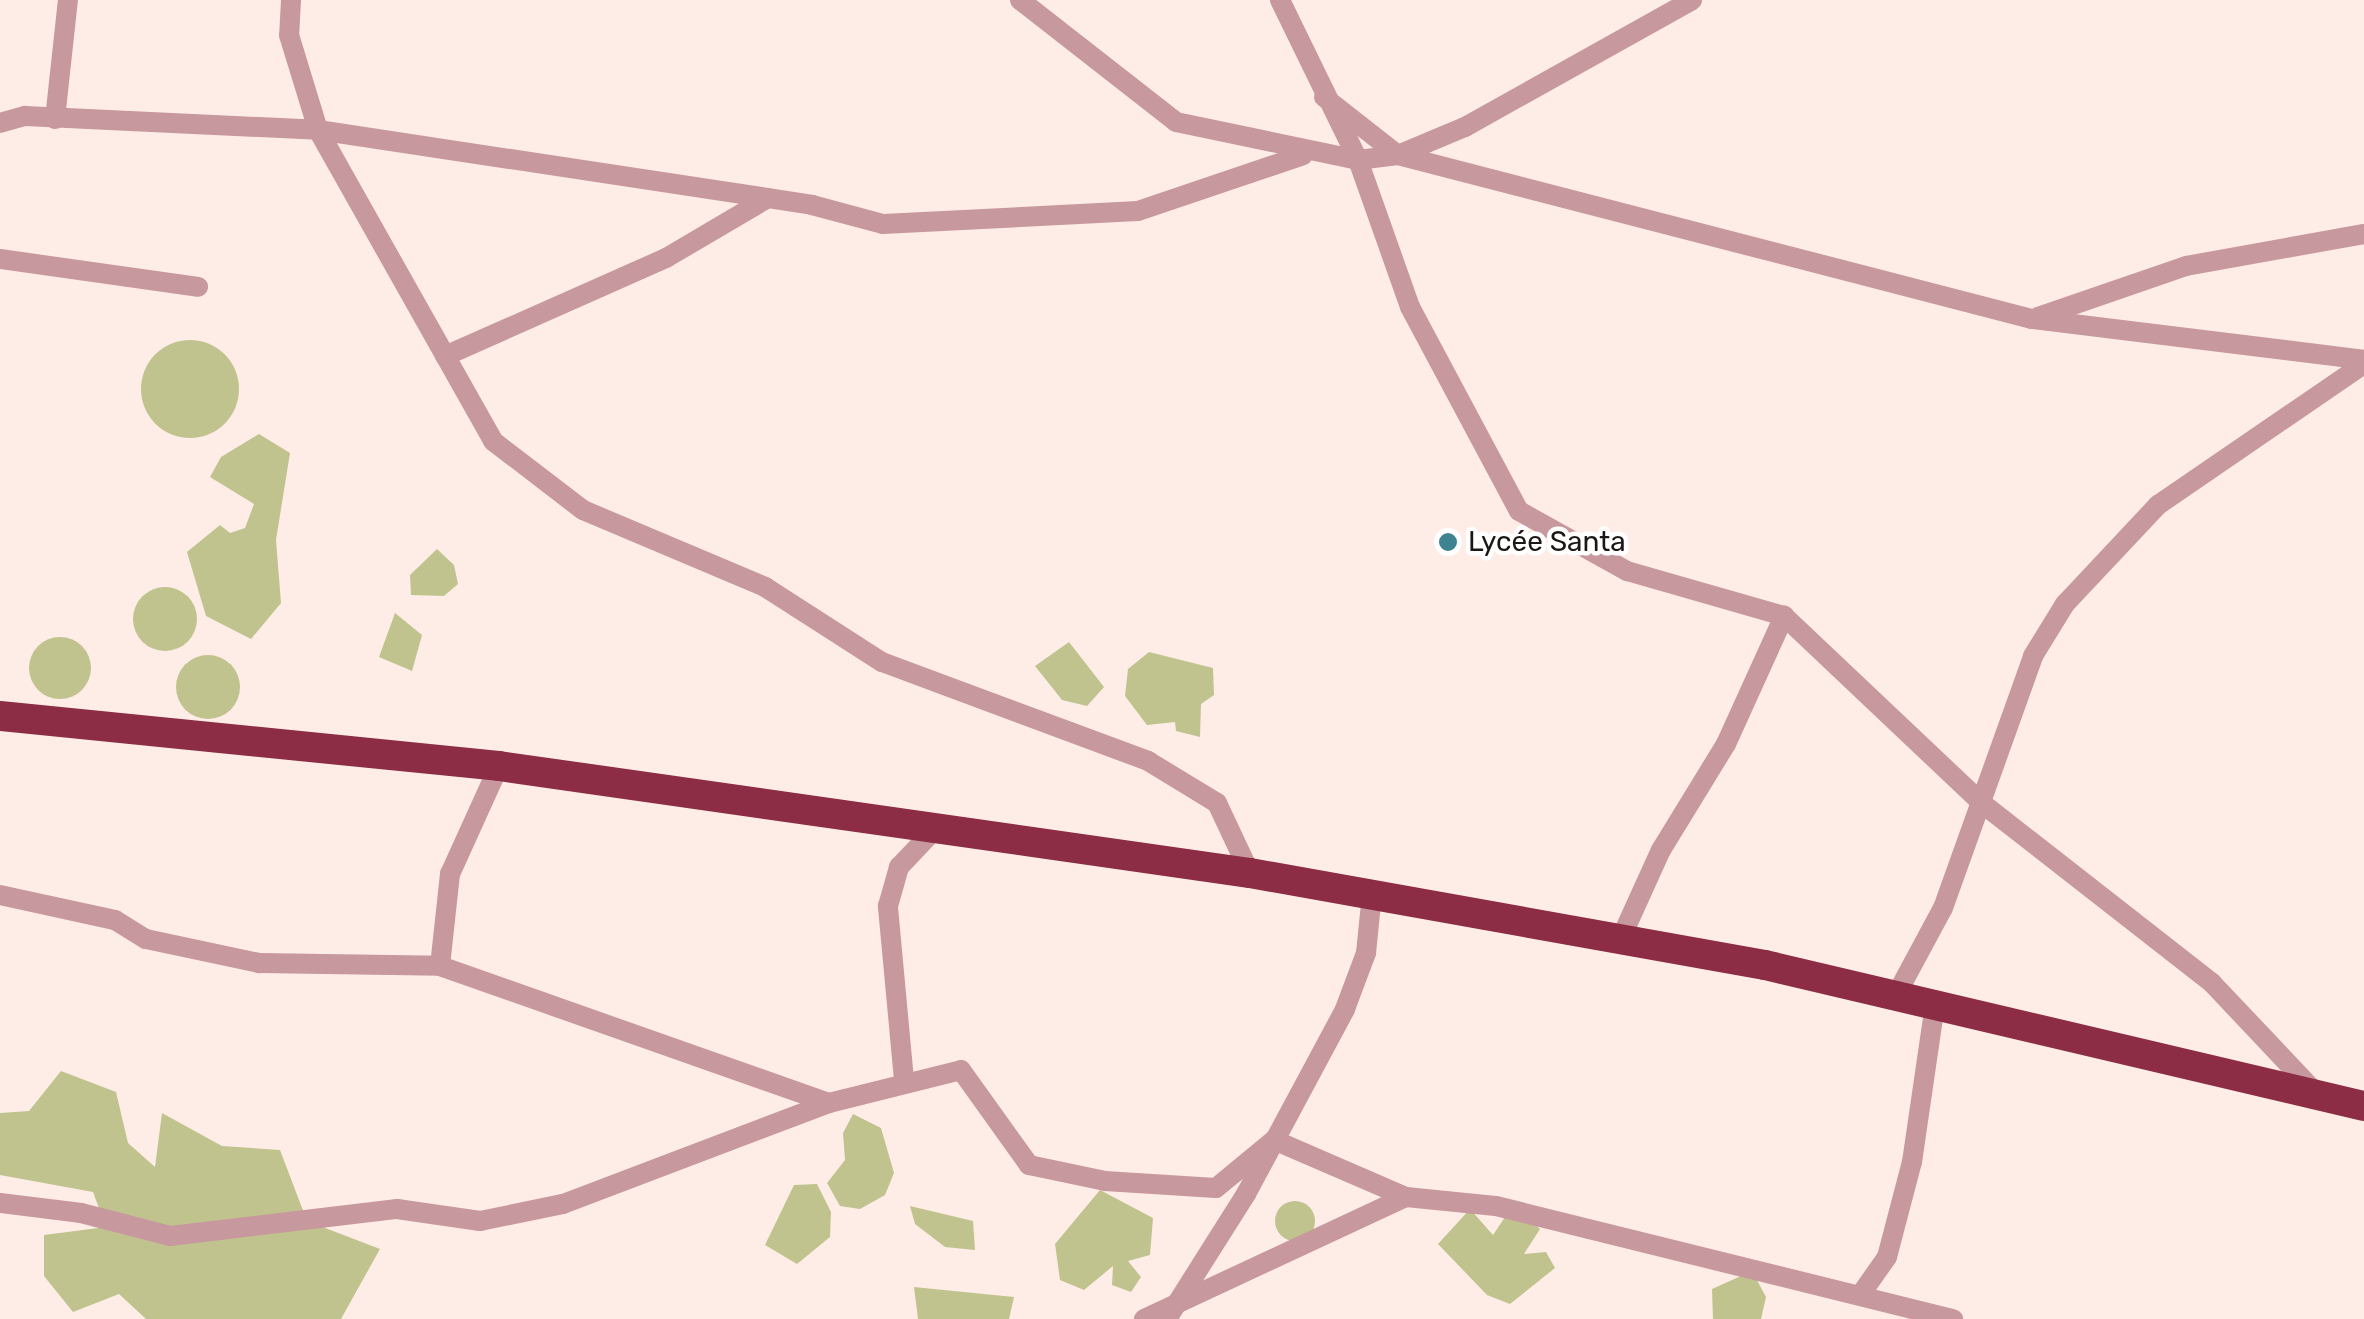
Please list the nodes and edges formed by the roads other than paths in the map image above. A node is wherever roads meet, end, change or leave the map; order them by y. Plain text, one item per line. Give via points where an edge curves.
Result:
1 (68, 0) edge
2 (291, 0) edge
3 (1020, 0) edge
4 (1280, 0) edge
5 (1692, 0) edge
6 (1324, 96) junction
7 (55, 119) junction
8 (0, 123) edge
9 (318, 130) junction
10 (1305, 154) junction
11 (1398, 156) junction
12 (1358, 160) junction
13 (768, 198) junction
14 (2364, 234) edge
15 (0, 259) edge
16 (198, 287) dead end
17 (2032, 319) junction
18 (445, 356) junction
19 (2364, 362) edge
20 (1784, 616) junction
21 (0, 716) edge
22 (498, 766) junction
23 (1983, 804) junction
24 (937, 826) junction
25 (1250, 873) junction
26 (1372, 894) junction
27 (0, 895) edge
28 (1621, 938) junction
29 (440, 966) junction
30 (1894, 996) junction
31 (1934, 1005) junction
32 (904, 1080) junction
33 (2318, 1095) junction
34 (829, 1103) junction
35 (2364, 1106) edge
36 (1274, 1140) junction
37 (1406, 1197) junction
38 (0, 1203) edge
39 (1861, 1294) junction
40 (1170, 1313) edge
41 (1144, 1319) edge
42 (1954, 1319) edge

1 - 7 street
2 - 9 street via 288,35
3 - 10 street via 1176,122
4 - 6 street
5 - 11 street via 1465,127
6 - 11 street
6 - 12 street
7 - 8 street
7 - 9 street
9 - 13 street
9 - 18 street
10 - 12 street
10 - 13 street via 1138,211 1050,220 884,224
11 - 12 street
11 - 17 street
12 - 20 street via 1410,307 1519,512 1627,572
13 - 18 street via 666,258
14 - 17 street via 2186,266
15 - 16 street
17 - 19 street
18 - 25 street via 493,441 583,510 765,587 882,662 1148,760 1217,802
19 - 23 street via 2158,505 2065,604 2034,656
20 - 23 street
20 - 28 street via 1726,744 1661,850
21 - 22 highway
22 - 24 highway
22 - 29 street via 450,874
23 - 30 street via 1943,908
23 - 33 street via 2212,983
24 - 25 highway
24 - 32 street via 899,867 888,906
25 - 26 highway
26 - 28 highway
26 - 36 street via 1366,953 1345,1009
27 - 29 street via 115,920 146,939 259,963
28 - 30 highway
29 - 34 street
30 - 31 highway
31 - 33 highway
31 - 39 street via 1912,1162 1887,1257
32 - 34 street
32 - 36 street via 960,1070 1029,1165 1105,1181 1216,1188
33 - 35 highway
34 - 38 street via 563,1204 480,1221 397,1209 170,1236 81,1213
36 - 37 street
36 - 40 street
37 - 39 street via 1496,1206
37 - 40 street
39 - 42 street
40 - 41 street

